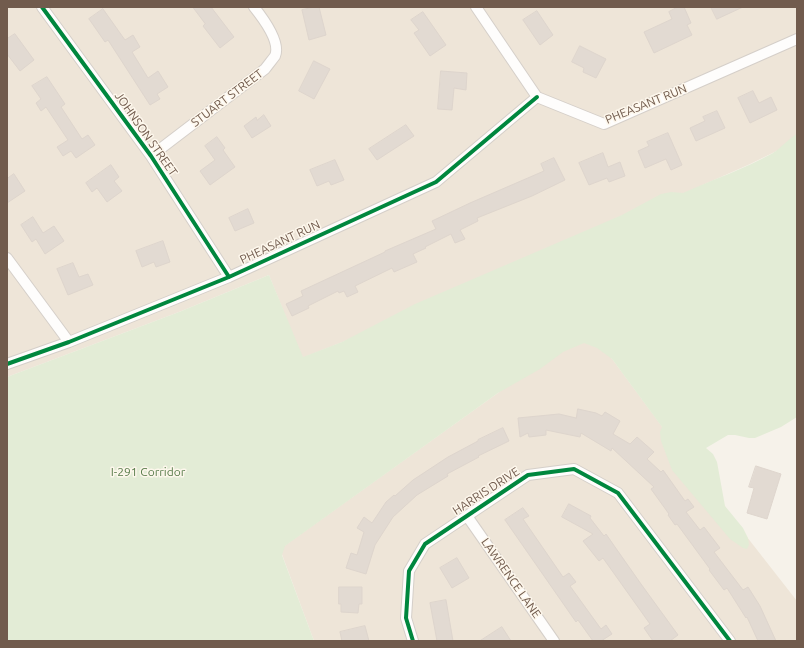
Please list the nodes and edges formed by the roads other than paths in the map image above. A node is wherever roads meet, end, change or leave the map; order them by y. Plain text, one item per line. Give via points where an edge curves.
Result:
1 (42, 7) edge
2 (254, 7) edge
3 (481, 9) edge
4 (797, 38) edge
5 (537, 97) junction
6 (151, 156) junction
7 (7, 258) edge
8 (229, 277) junction
9 (68, 342) junction
10 (7, 364) edge
11 (467, 516) junction
12 (413, 641) edge
13 (554, 641) edge
14 (730, 641) edge

1 - 6 street, JOHNSON STREET
2 - 6 street, STUART STREET via 267,25 275,44 275,55 265,69
3 - 5 street
4 - 5 street, PHEASANT RUN via 604,124
5 - 8 street, PHEASANT RUN via 436,182
6 - 8 street, JOHNSON STREET
7 - 9 street
8 - 9 street, PHEASANT RUN
9 - 10 street, PHEASANT RUN
11 - 12 street, HARRIS DRIVE via 425,544 409,571 406,618
11 - 13 street, LAWRENCE LANE
11 - 14 street, HARRIS DRIVE via 528,476 574,469 618,493

